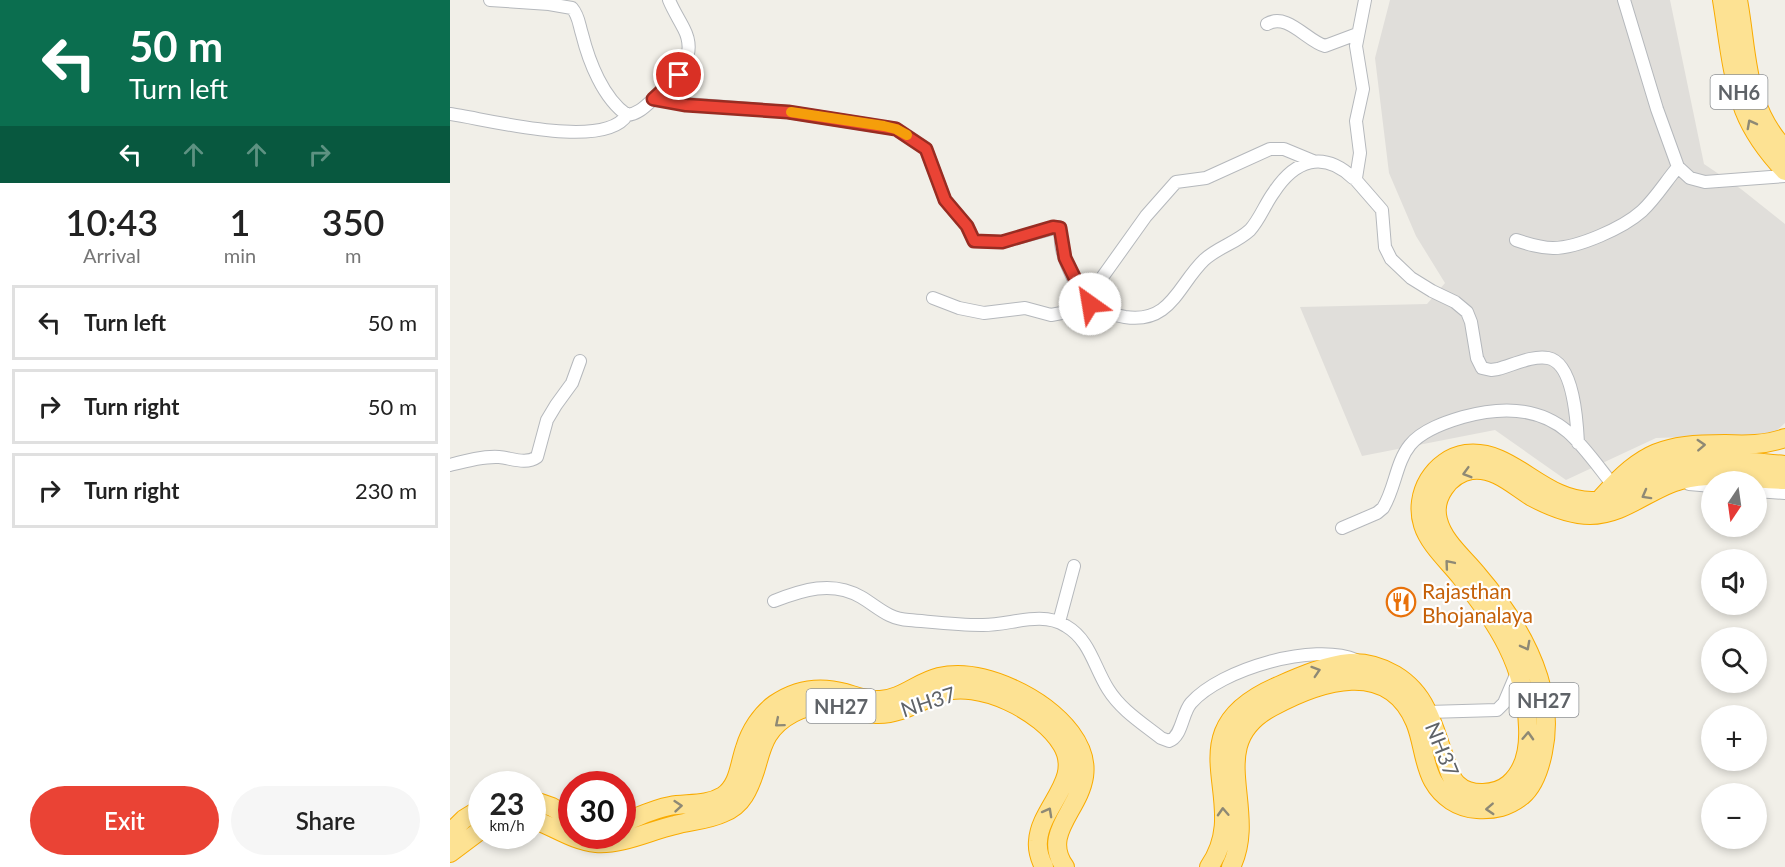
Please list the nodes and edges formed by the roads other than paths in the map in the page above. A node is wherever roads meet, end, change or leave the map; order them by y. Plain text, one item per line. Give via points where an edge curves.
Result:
1 (490, 0) edge
2 (669, 0) edge
3 (1365, 0) edge
4 (1624, 0) edge
5 (1722, 0) edge
6 (1738, 0) edge
7 (1267, 24) dead end
8 (1357, 34) junction
9 (653, 99) junction
10 (450, 114) edge
11 (627, 115) junction
12 (1785, 149) edge
13 (1313, 161) junction
14 (1678, 167) junction
15 (1785, 173) edge
16 (1355, 179) junction
17 (1516, 240) dead end
18 (933, 298) dead end
19 (1090, 304) junction
20 (580, 361) dead end
21 (1785, 438) edge
22 (1578, 443) junction
23 (450, 465) edge
24 (1785, 465) edge
25 (1785, 480) edge
26 (1672, 483) junction
27 (1613, 485) junction
28 (1701, 485) edge
29 (1767, 492) edge
30 (1785, 493) edge
31 (1599, 500) junction
32 (1342, 528) dead end
33 (1074, 566) dead end
34 (774, 601) dead end
35 (1502, 620) junction
36 (1059, 622) junction
37 (1365, 663) junction
38 (1518, 669) junction
39 (1428, 712) junction
40 (468, 817) edge
41 (636, 818) edge
42 (546, 825) edge
43 (450, 833) edge
44 (468, 840) edge
45 (450, 853) edge
46 (1044, 867) edge
47 (1065, 867) edge
48 (1209, 867) edge
49 (1231, 867) edge

1 - 11 street via 572,8 599,80
2 - 9 street via 686,30 688,57 679,75
3 - 8 street
4 - 14 street
15 -> 5 highway, NH6 via 1744,110
6 - 12 highway, NH6 via 1746,69 1760,112
7 - 8 street via 1287,24 1325,46
8 - 16 street via 1363,89 1356,121 1360,153
9 - 11 street via 636,114
9 - 19 street via 788,112 896,129 926,149 945,200 974,241 1002,242 1060,228 1065,258
10 - 11 street via 533,128 591,132 616,126
13 - 16 street via 1339,168
13 - 19 street via 1287,176 1250,229 1203,261 1175,299 1154,315 1132,318
13 - 19 street via 1284,149 1270,149 1206,178 1176,182 1146,216
14 - 15 street via 1690,178 1705,182
14 - 17 street via 1642,211 1611,230 1564,247 1534,246
16 - 22 street via 1382,210 1385,247 1391,259 1411,278 1467,312 1482,368 1498,369 1547,357 1558,364 1576,406
18 - 19 street via 984,313 1025,308 1051,315
20 - 23 street via 572,383 547,420 537,457 530,461 489,458
27 -> 21 highway via 1627,470 1654,453 1702,444 1757,444
22 - 27 street
22 - 32 street via 1561,426 1532,414 1496,410 1458,418 1411,444 1383,508
24 - 31 highway, NH37 / NH27 via 1682,462
25 - 26 highway, NH37 / NH27 via 1698,477
26 - 28 street
26 -> 35 highway, NH37 / NH27 via 1618,509 1588,516 1549,506 1490,472 1471,470 1451,480 1437,510 1442,530
27 - 31 highway
29 - 30 street
35 -> 31 highway, NH37 / NH27 via 1442,555 1423,526 1420,501 1435,471 1456,457 1478,454 1502,460 1561,495
33 - 36 street
34 - 36 street via 810,588 826,588 852,593 882,613 902,620 980,625 1038,619
35 - 38 highway, NH37 / NH27
35 -> 49 highway, NH37 / NH27 via 1529,651 1539,676 1546,717 1540,766 1525,794 1497,809 1472,809 1449,800 1433,783 1420,735 1405,703 1377,683 1344,681 1275,705 1249,722 1239,738 1235,752 1240,836
36 - 37 street via 1085,644 1108,690 1119,703 1168,741 1177,735 1185,711 1200,694 1252,667 1323,654 1347,656
37 - 39 highway, NH37 / NH27 via 1400,677
48 -> 37 highway, NH37 / NH27 via 1223,839 1220,748 1226,725 1234,714 1247,702 1294,679 1324,668
38 - 39 street via 1504,703 1497,710
39 -> 38 highway, NH37 / NH27 via 1457,784 1478,792 1498,791 1521,770 1527,753 1528,710
40 - 43 highway
41 -> 47 highway, NH37 / NH27 via 669,806 711,802 724,795 734,785 749,736 759,720 790,696 809,689 824,689 879,700 937,678 972,676 1011,688 1052,713 1079,746 1086,773 1083,787 1059,832 1057,845
46 -> 42 highway, NH37 / NH27 via 1037,842 1045,815 1064,786 1067,759 1063,746 1054,733 1014,704 972,689 941,692 893,712 876,714 836,705 805,708 791,714 768,733 743,798 721,814 606,843 578,839
44 - 45 highway

